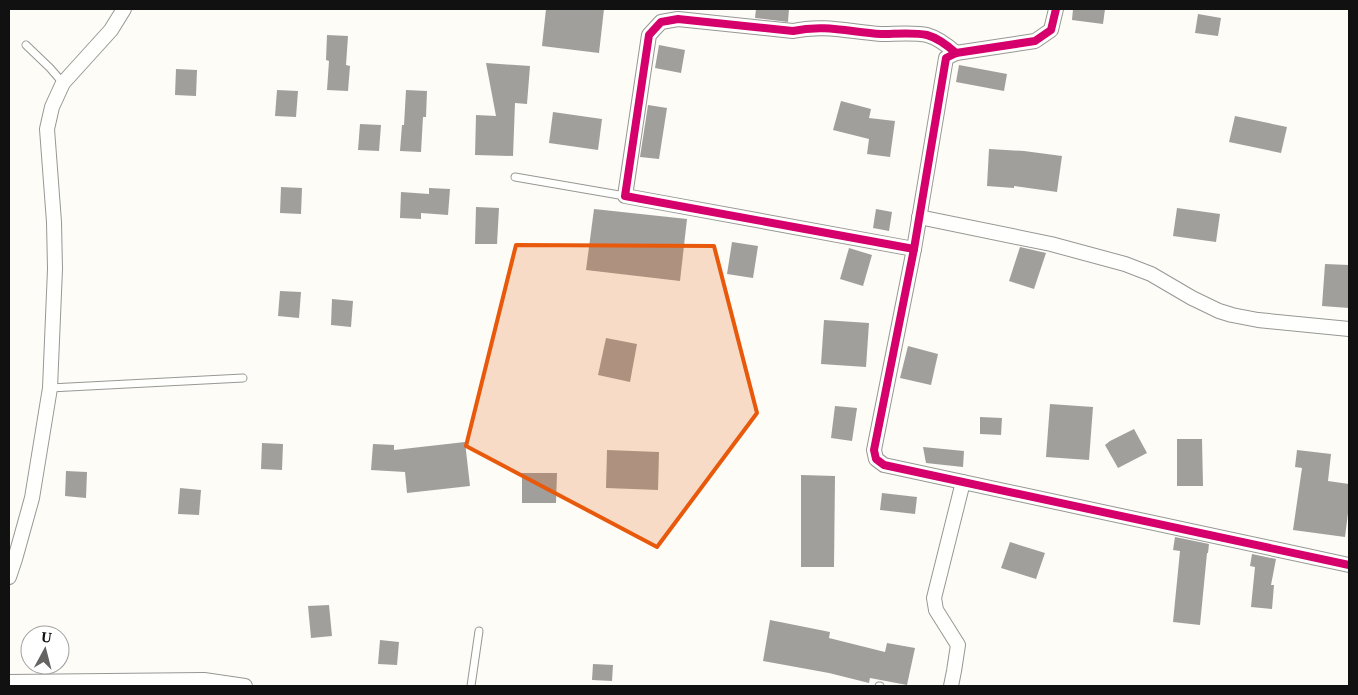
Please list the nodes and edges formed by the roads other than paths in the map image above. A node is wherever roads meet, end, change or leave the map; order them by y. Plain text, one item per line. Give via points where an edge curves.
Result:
1 (124, 9) edge
2 (1056, 9) edge
3 (26, 45) dead end
4 (956, 52) junction
5 (63, 84) junction
6 (515, 177) dead end
7 (625, 196) junction
8 (919, 216) junction
9 (914, 249) junction
10 (1349, 329) edge
11 (242, 378) dead end
12 (50, 388) junction
13 (962, 482) junction
14 (1349, 565) edge
15 (9, 577) edge
16 (479, 631) dead end
17 (9, 682) edge
18 (245, 686) edge
19 (471, 686) edge
20 (951, 686) edge

1 - 5 street via 111,30
2 - 4 street via 1051,30 1035,41
3 - 5 lane
4 - 7 street via 926,35 819,27 793,31 678,18 661,22 649,34
4 - 8 street via 946,58
5 - 12 street via 52,107 47,129 55,269
6 - 7 lane
7 - 9 street
8 - 9 street
8 - 10 street via 1051,244 1125,264 1151,274 1205,305 1232,315
9 - 13 street via 874,450 876,459 884,465
11 - 12 lane
12 - 15 street via 32,498
13 - 14 street
13 - 20 street via 934,598 936,610 958,645
16 - 19 lane
17 - 18 street via 204,680

